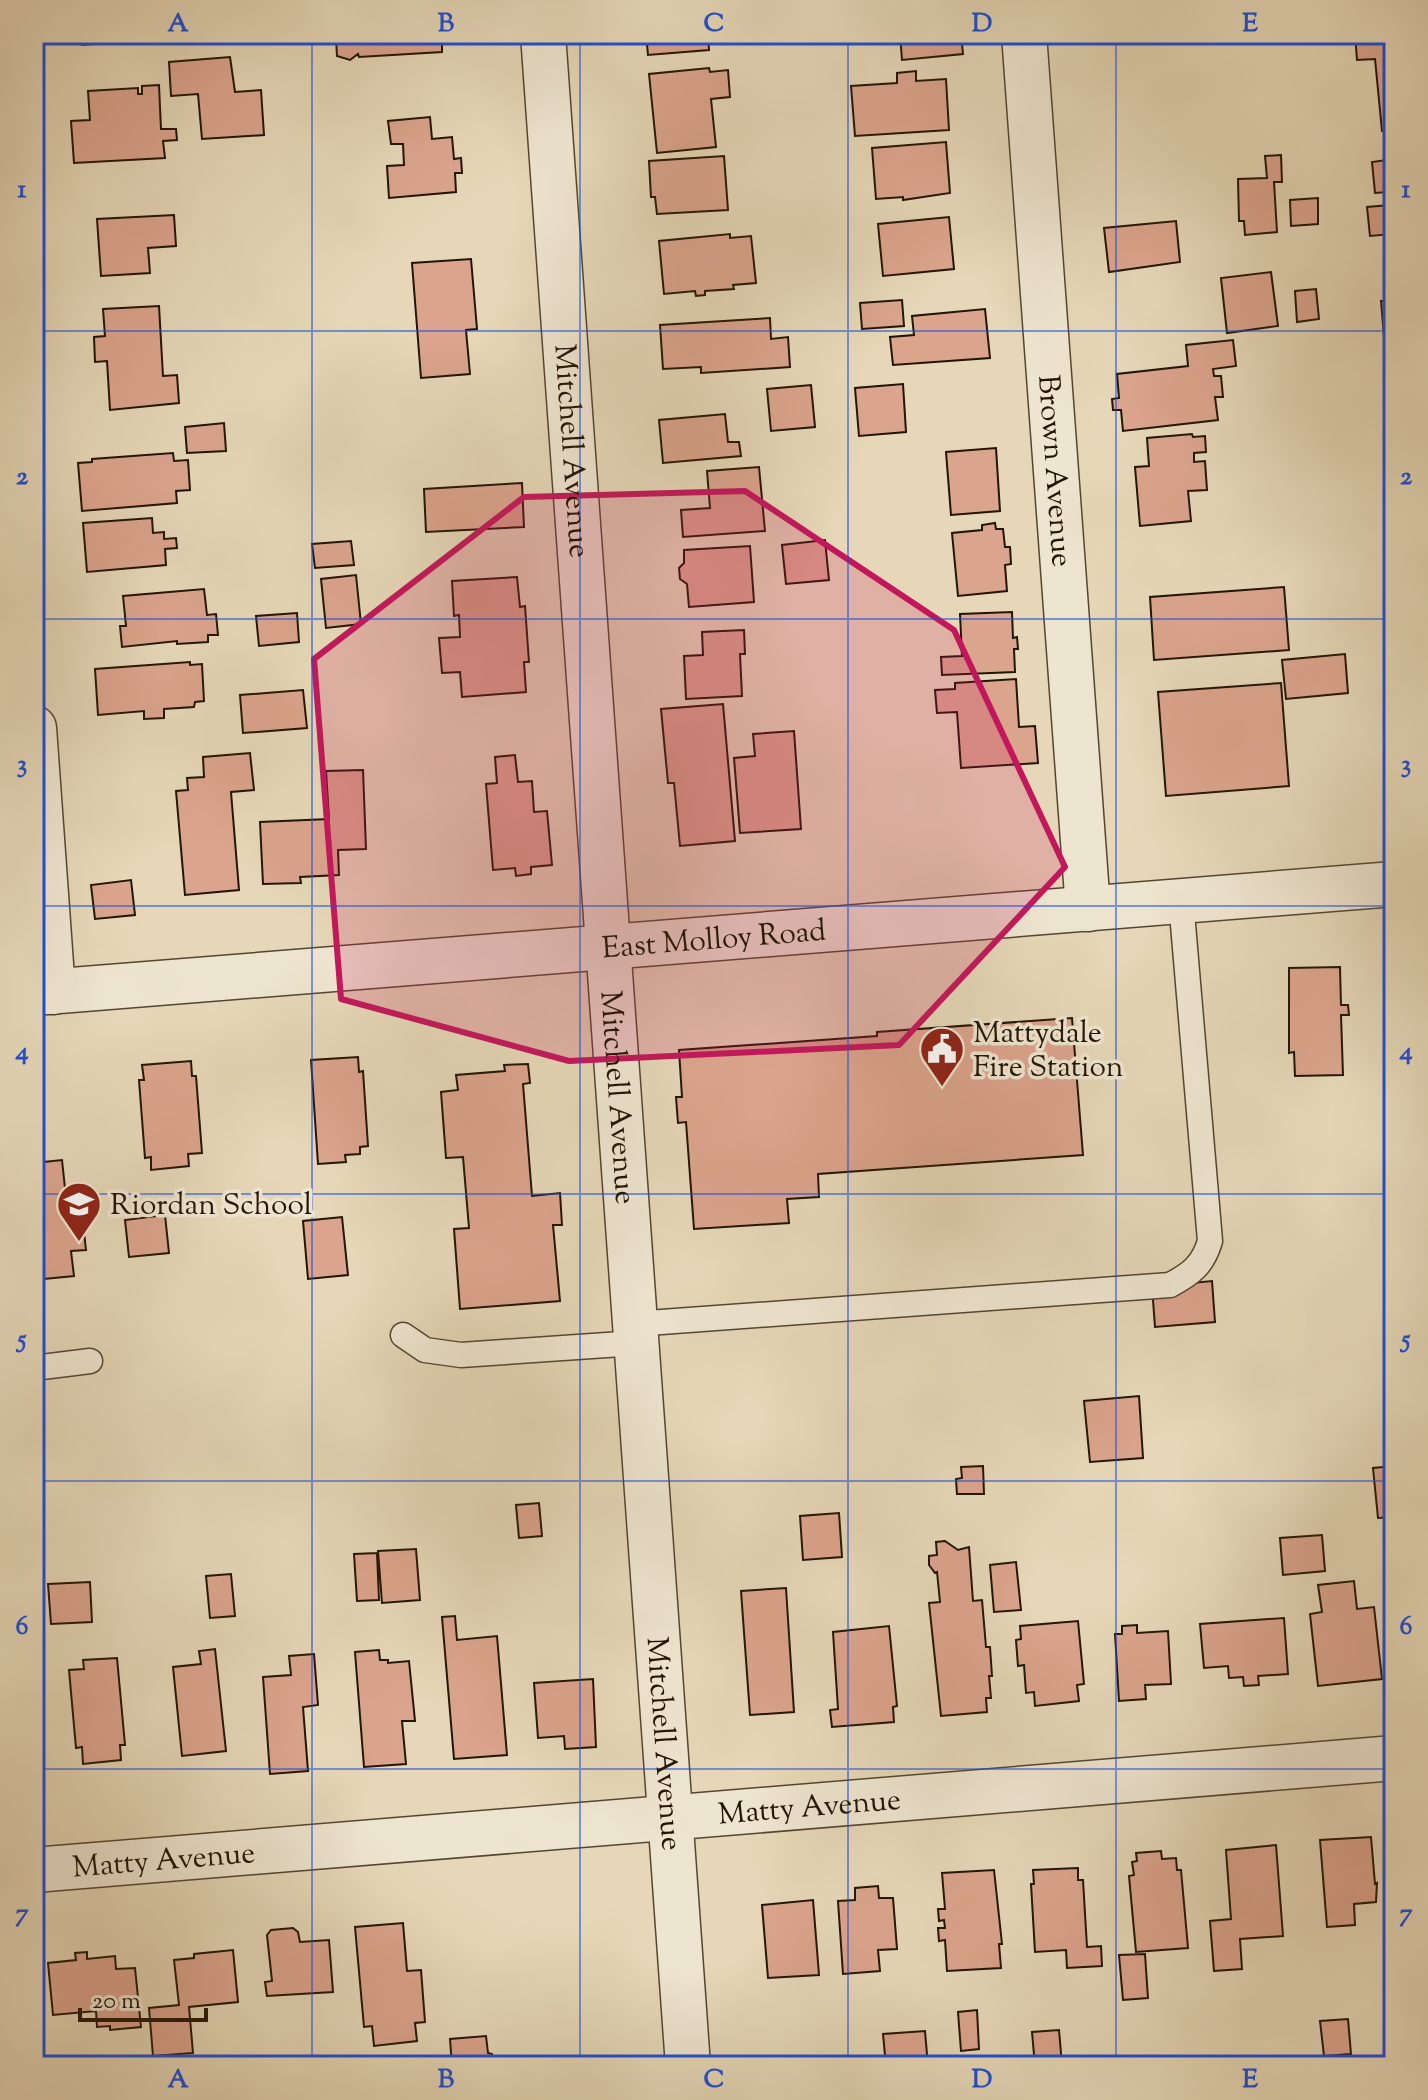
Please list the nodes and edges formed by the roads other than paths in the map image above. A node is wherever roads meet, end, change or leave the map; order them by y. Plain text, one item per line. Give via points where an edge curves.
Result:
1 (543, 34) edge
2 (1024, 34) edge
3 (34, 728) edge
4 (1394, 884) edge
5 (1181, 901) junction
6 (1088, 909) junction
7 (609, 949) junction
8 (44, 993) edge
9 (635, 1333) junction
10 (403, 1335) dead end
11 (90, 1361) dead end
12 (34, 1368) edge
13 (1394, 1758) edge
14 (668, 1819) junction
15 (34, 1870) edge
16 (688, 2066) edge

1 - 7 street, Mitchell Avenue
2 - 6 street, Brown Avenue
3 - 8 street
4 - 5 street, East Molloy Road
5 - 6 street, East Molloy Road
5 - 9 lane via 1210,1241 1193,1272 1170,1285
6 - 7 street, East Molloy Road
7 - 8 street, East Molloy Road
7 - 9 street, Mitchell Avenue
9 - 10 lane via 461,1355 425,1350
9 - 14 street, Mitchell Avenue
11 - 12 lane
13 - 14 street, Matty Avenue
14 - 15 street, Matty Avenue
14 - 16 street, Mitchell Avenue

